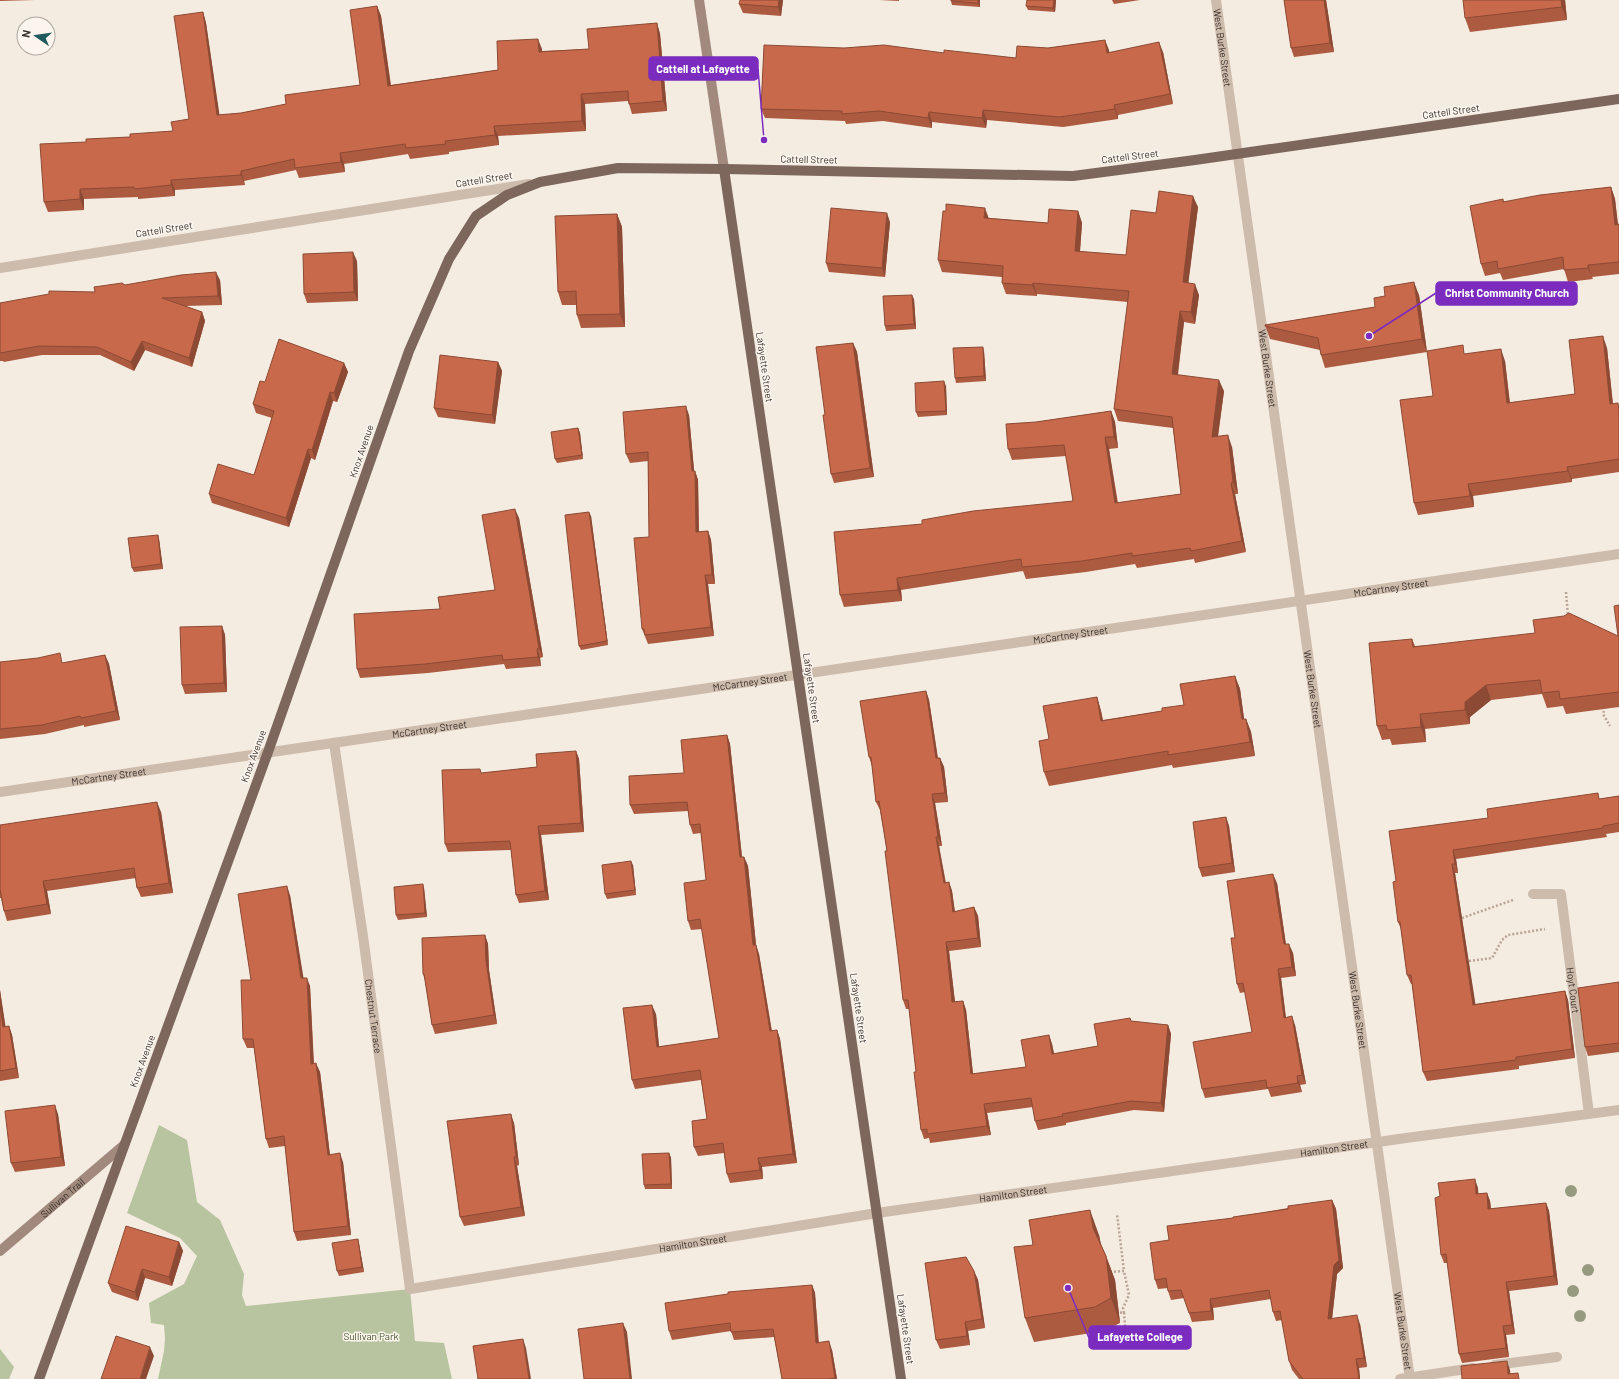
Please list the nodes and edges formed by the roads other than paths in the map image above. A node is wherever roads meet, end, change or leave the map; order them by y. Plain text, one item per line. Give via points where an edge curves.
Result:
1 (699, 0) edge
2 (1216, 0) edge
3 (1619, 99) edge
4 (1237, 153) junction
5 (724, 169) junction
6 (540, 182) junction
7 (0, 268) edge
8 (1619, 554) edge
9 (1301, 601) junction
10 (798, 675) junction
11 (334, 743) junction
12 (268, 752) junction
13 (0, 792) edge
14 (1533, 894) road end
15 (1619, 1110) edge
16 (1589, 1114) junction
17 (1377, 1142) junction
18 (124, 1144) junction
19 (877, 1213) junction
20 (0, 1251) edge
21 (410, 1289) joint
22 (1557, 1357) dead end
23 (38, 1379) edge
24 (901, 1379) edge
25 (1407, 1379) edge

1 - 5 street, Lafayette Street
2 - 4 street, West Burke Street
3 - 4 main road, Cattell Street
4 - 5 main road, Cattell Street via 1073,176
4 - 9 street, West Burke Street
5 - 6 main road, Cattell Street via 618,168
5 - 10 main road, Lafayette Street
6 - 7 street, Cattell Street
6 - 12 main road, Knox Avenue via 506,195 476,216 450,259 409,351
8 - 9 street, McCartney Street
9 - 10 street, McCartney Street
9 - 17 street, West Burke Street
10 - 11 street, McCartney Street
10 - 19 main road, Lafayette Street
11 - 12 street, McCartney Street
11 - 21 street, Chestnut Terrace via 363,936
12 - 13 street, McCartney Street
12 - 18 main road, Knox Avenue
14 - 16 street, Hoyt Court via 1561,894
15 - 16 street, Hamilton Street
16 - 17 street, Hamilton Street
17 - 19 street, Hamilton Street
17 - 25 street, West Burke Street
18 - 20 street, Sullivan Trail
18 - 23 main road, Knox Avenue
19 - 21 street, Hamilton Street
19 - 24 main road, Lafayette Street
22 - 25 street via 1432,1373

